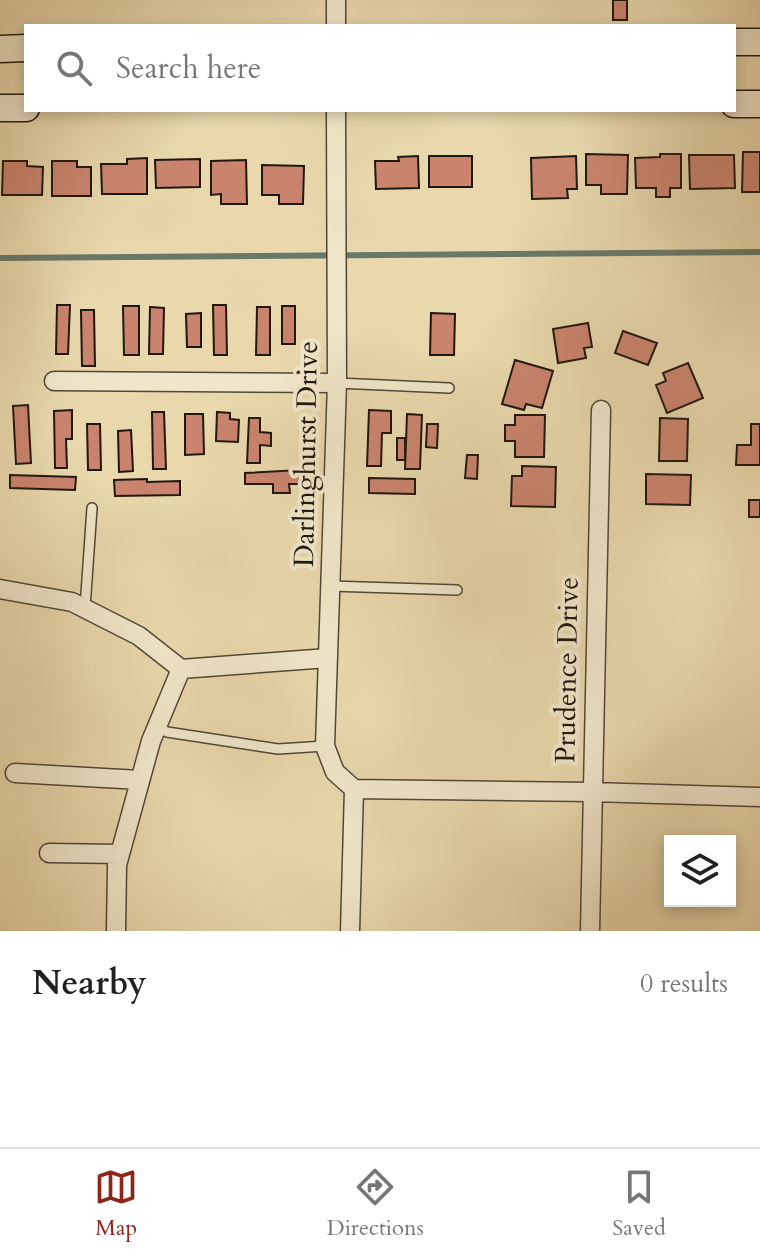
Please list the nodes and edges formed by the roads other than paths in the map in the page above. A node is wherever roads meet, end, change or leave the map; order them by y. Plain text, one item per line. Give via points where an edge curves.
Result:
1 (336, 0) edge
2 (336, 24) edge
3 (736, 42) edge
4 (760, 42) edge
5 (24, 48) edge
6 (0, 49) edge
7 (736, 104) edge
8 (760, 104) edge
9 (0, 108) edge
10 (24, 108) edge
11 (336, 112) edge
12 (54, 381) dead end
13 (337, 383) junction
14 (449, 388) dead end
15 (601, 410) dead end
16 (92, 508) dead end
17 (330, 586) junction
18 (0, 589) edge
19 (457, 590) dead end
20 (85, 608) junction
21 (328, 658) junction
22 (181, 669) junction
23 (157, 727) junction
24 (325, 746) junction
25 (15, 773) dead end
26 (140, 780) junction
27 (354, 789) junction
28 (592, 792) junction
29 (760, 797) edge
30 (49, 853) dead end
31 (120, 854) junction
32 (116, 931) edge
33 (350, 931) edge
34 (590, 931) edge

1 - 2 street
3 - 4 main road
5 - 6 main road
7 - 8 main road
9 - 10 main road
11 - 13 street, Darlinghurst Drive
12 - 13 street
13 - 14 lane
13 - 17 street, Darlinghurst Drive
15 - 28 street, Prudence Drive
16 - 20 lane
17 - 19 lane
17 - 21 street, Darlinghurst Drive
18 - 20 street
20 - 22 street via 139,636
21 - 22 street
21 - 24 street, Darlinghurst Drive
22 - 23 street
23 - 24 lane via 278,749
23 - 26 street
24 - 27 street via 335,772
25 - 26 street
26 - 31 street
27 - 28 street
27 - 33 street
28 - 29 street
28 - 34 street, Prudence Drive
30 - 31 street
31 - 32 street

